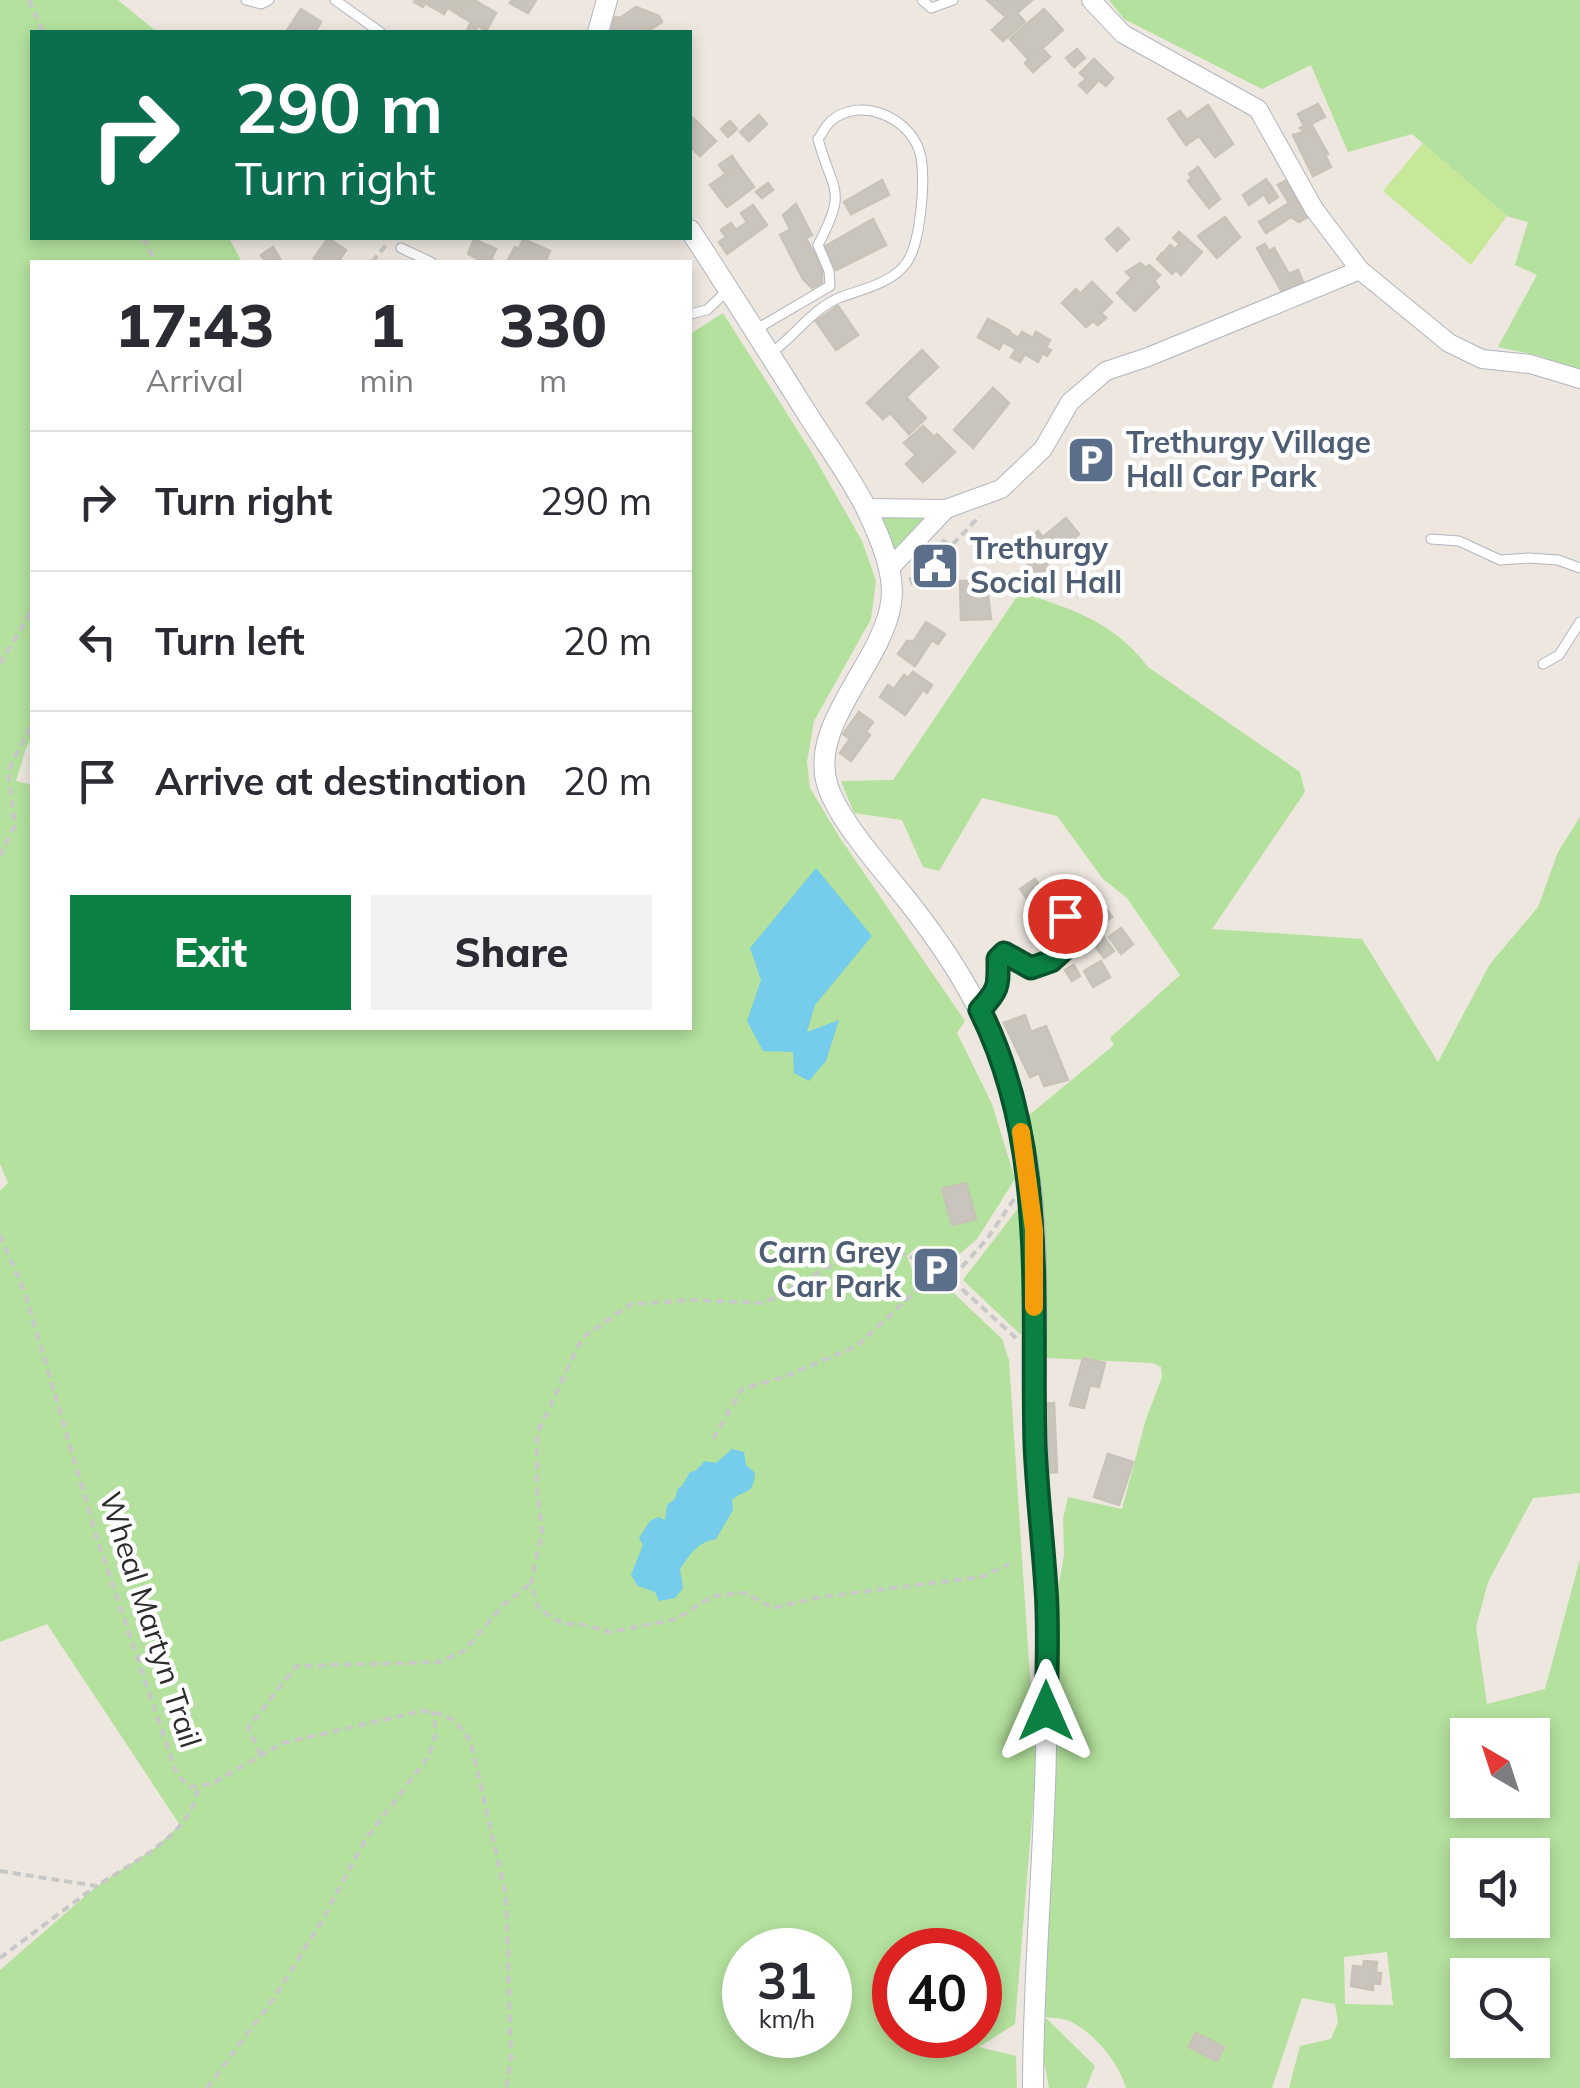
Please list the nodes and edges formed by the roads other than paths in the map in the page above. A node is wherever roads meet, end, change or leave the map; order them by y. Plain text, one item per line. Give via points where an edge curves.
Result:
1 (246, 0) edge
2 (269, 0) edge
3 (335, 0) edge
4 (608, 0) edge
5 (922, 0) edge
6 (953, 0) edge
7 (1091, 0) edge
8 (377, 30) edge
9 (599, 30) edge
10 (692, 233) edge
11 (401, 248) dead end
12 (428, 260) edge
13 (1360, 270) junction
14 (729, 289) junction
15 (692, 314) edge
16 (756, 330) junction
17 (770, 354) junction
18 (1580, 379) edge
19 (866, 508) junction
20 (946, 509) junction
21 (1430, 539) dead end
22 (1580, 568) edge
23 (889, 569) junction
24 (1580, 622) edge
25 (1543, 664) dead end
26 (1066, 911) dead end
27 (980, 1010) junction
28 (1033, 2088) edge

1 - 2 lane
3 - 8 lane
4 - 9 street
5 - 6 lane via 931,8
7 - 13 street via 1122,34 1258,110 1314,210
10 - 14 street
11 - 12 lane
13 - 18 street via 1449,343 1482,359
13 - 20 street via 1106,371 1070,402 1042,449 1001,488
14 - 15 lane via 707,310
14 - 16 street
16 - 17 street
16 - 17 lane via 830,286 818,245 837,190 818,139 832,119 855,111 894,118 920,152 919,226 908,262 889,278 838,298
17 - 19 street
19 - 20 street
19 - 23 street
20 - 23 street
21 - 22 lane via 1458,541 1500,560 1558,560
23 - 27 street via 893,598 885,628 824,749 828,788
24 - 25 lane via 1559,654
26 - 27 lane via 1060,928 1064,949 1031,968 1004,953 998,959 1000,981
27 - 28 street via 1016,1108 1034,1230 1046,1672

